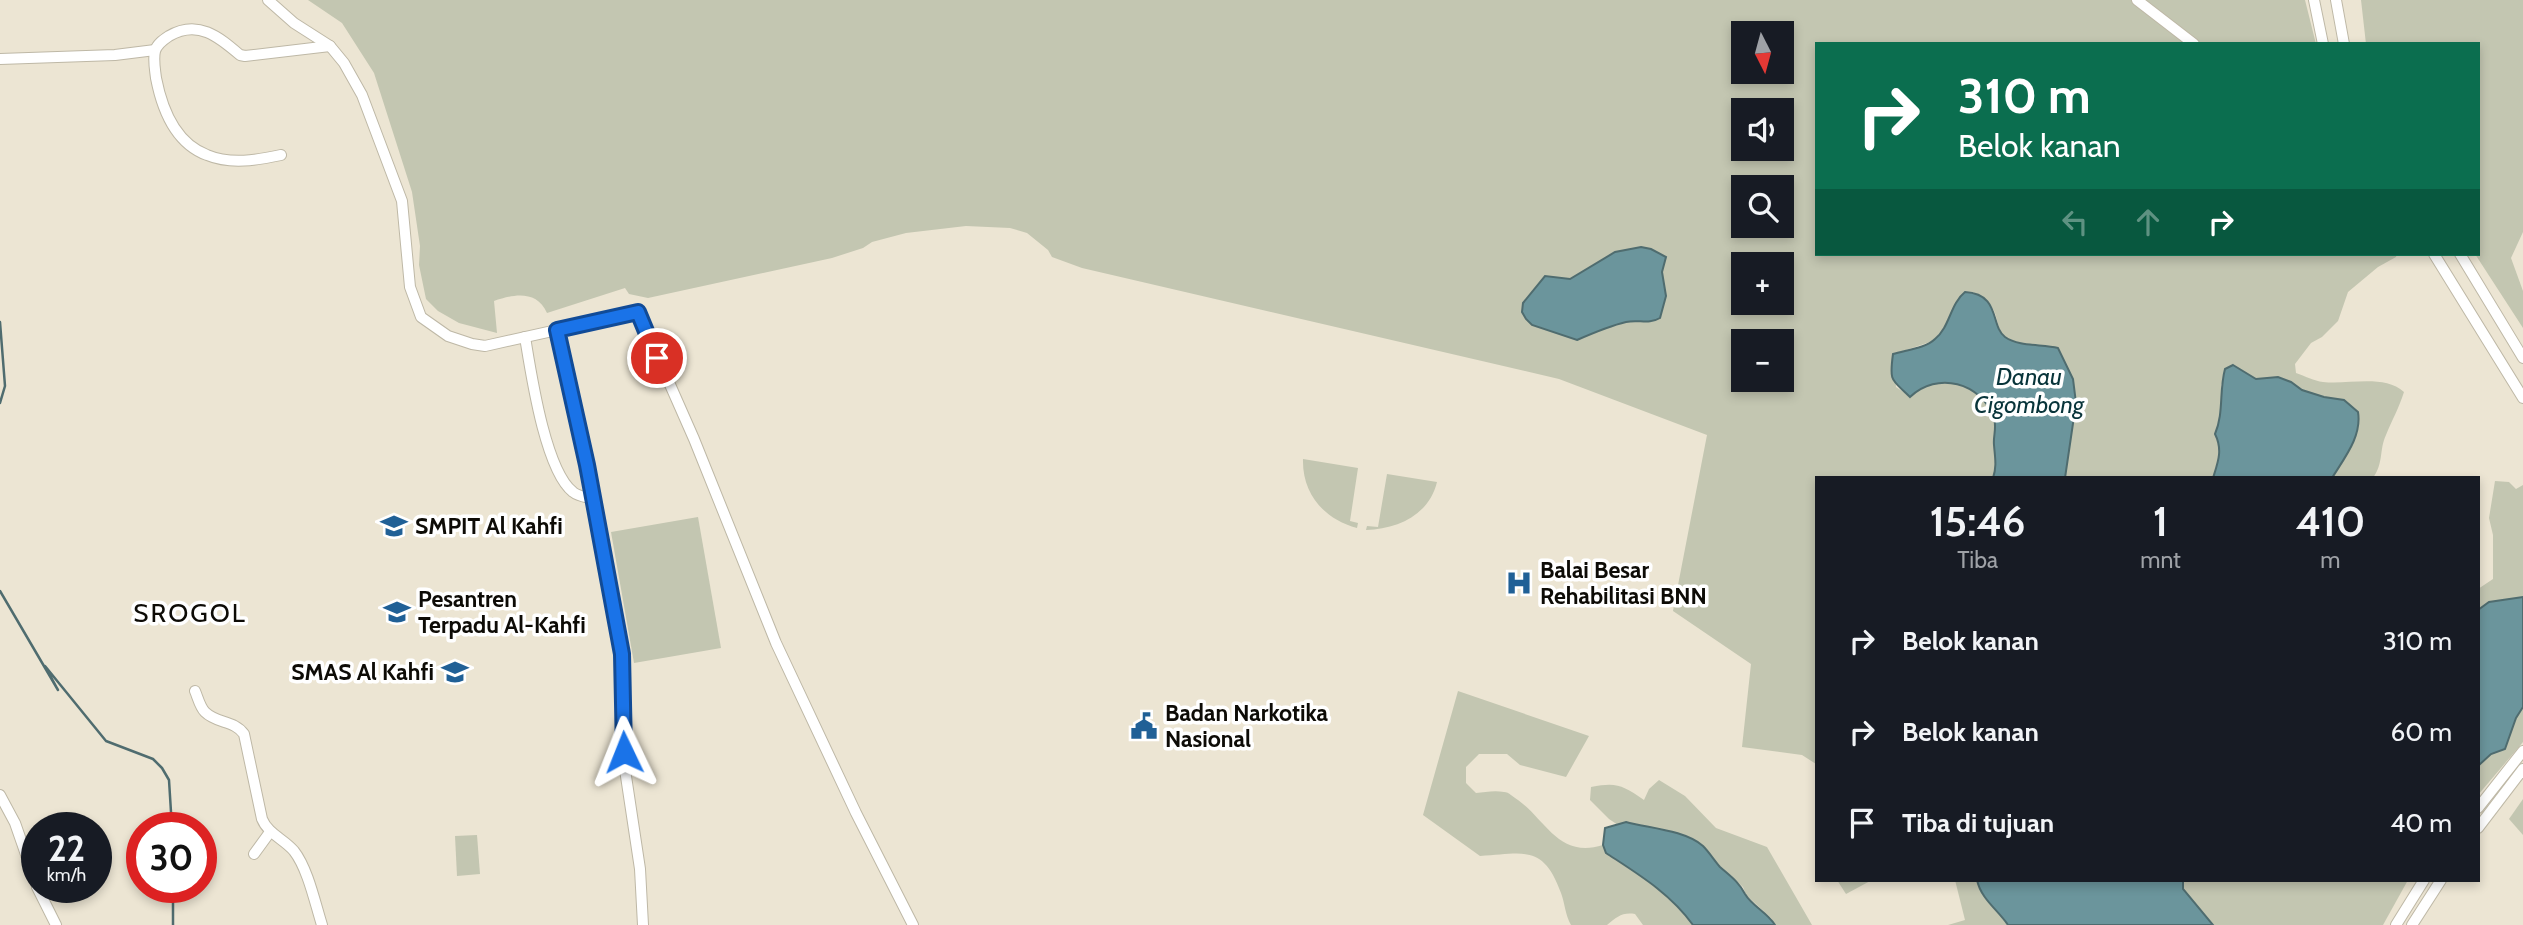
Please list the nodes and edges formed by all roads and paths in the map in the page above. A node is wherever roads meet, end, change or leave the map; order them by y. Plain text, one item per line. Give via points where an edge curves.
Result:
1 (268, 0) edge
2 (2137, 0) edge
3 (2314, 0) edge
4 (2336, 0) edge
5 (2191, 42) edge
6 (2323, 42) edge
7 (2344, 42) edge
8 (330, 46) junction
9 (155, 50) junction
10 (0, 59) edge
11 (281, 155) dead end
12 (2435, 256) edge
13 (2461, 256) edge
14 (557, 330) junction
15 (525, 337) junction
16 (2523, 358) edge
17 (2523, 398) edge
18 (594, 499) junction
19 (195, 691) dead end
20 (2523, 751) edge
21 (2523, 769) edge
22 (0, 795) edge
23 (2480, 805) edge
24 (2480, 825) edge
25 (270, 832) junction
26 (21, 840) edge
27 (254, 854) dead end
28 (2423, 882) edge
29 (2440, 882) edge
30 (45, 903) edge
31 (56, 925) edge
32 (322, 925) edge
33 (643, 925) edge
34 (913, 925) edge
35 (2396, 925) edge
36 (2412, 925) edge

1 - 8 street
2 - 5 street
3 - 6 street
4 - 7 street
8 - 9 street via 245,56 214,34 189,29 160,42
8 - 15 street via 362,95 399,192 410,287 421,317 448,336 479,345
9 - 10 street
9 - 11 street via 163,104 185,142 208,156 228,160
12 - 17 street
13 - 16 street
14 - 15 street
14 - 18 street
14 - 34 street via 638,312 776,643
15 - 18 street via 546,439 558,472 576,494
18 - 33 street via 622,654 624,763 640,869
19 - 25 street via 205,712 244,734 262,819
20 - 23 street
21 - 24 street
22 - 26 street
25 - 27 street
25 - 32 street via 300,861
28 - 35 street
29 - 36 street
30 - 31 street

